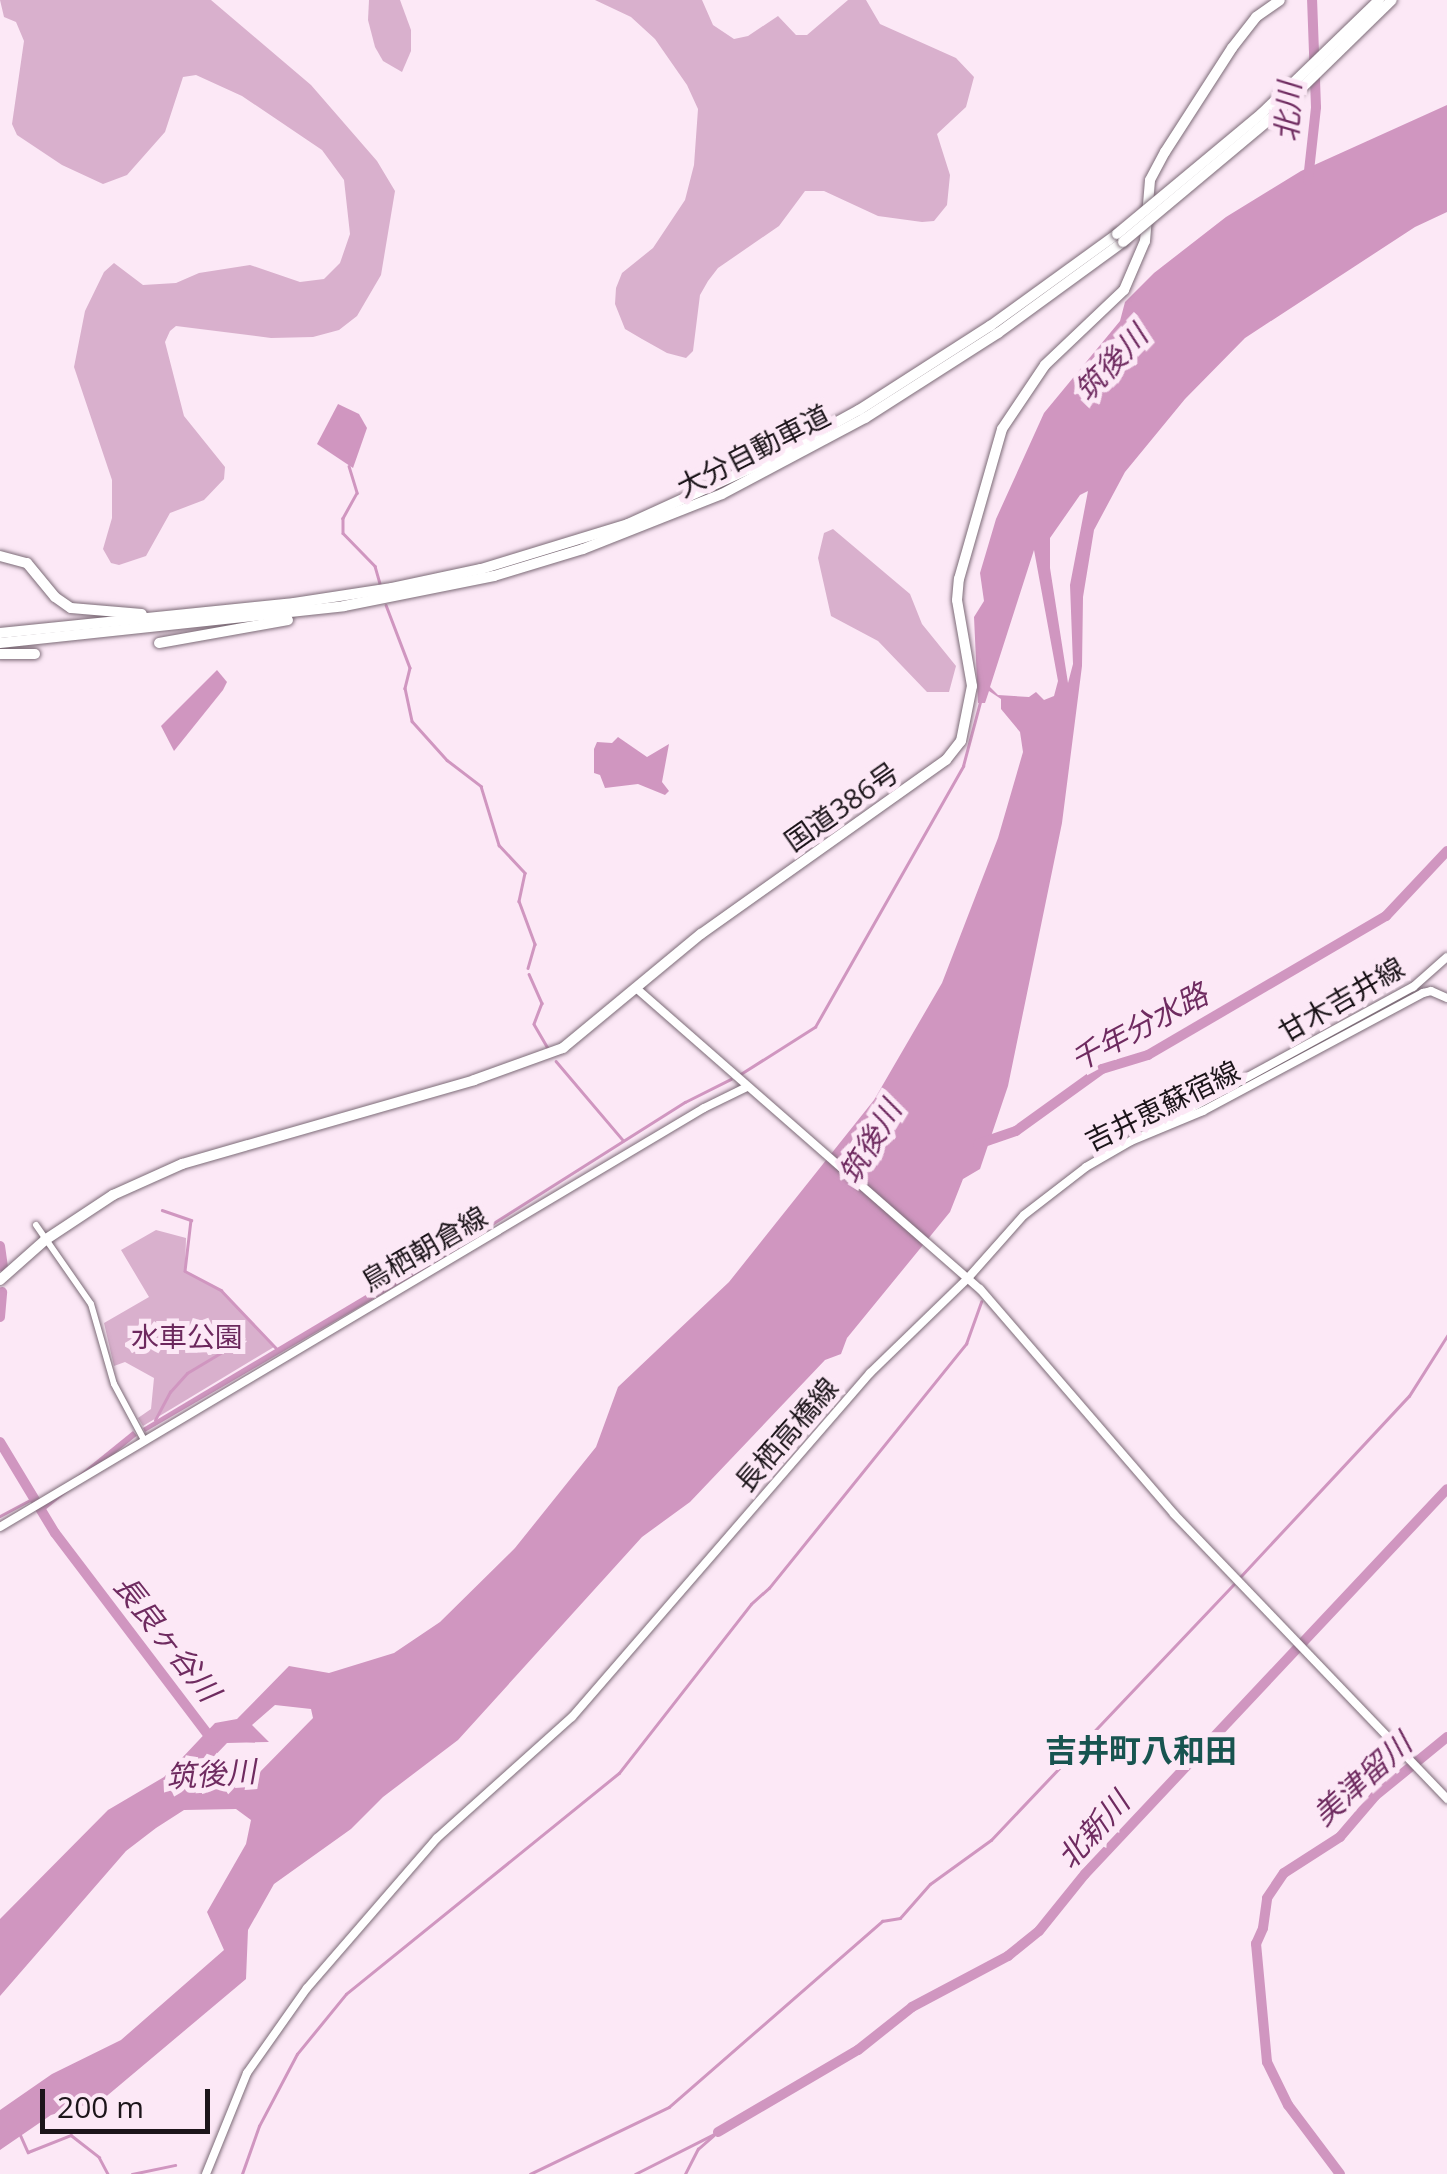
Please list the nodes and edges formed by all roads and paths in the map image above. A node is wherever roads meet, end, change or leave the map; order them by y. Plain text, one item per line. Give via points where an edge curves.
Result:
1 (1280, 0) edge
2 (1378, 0) edge
3 (1392, 0) edge
4 (1120, 238) junction
5 (0, 556) edge
6 (397, 598) junction
7 (294, 603) junction
8 (0, 633) edge
9 (0, 642) edge
10 (159, 643) dead end
11 (0, 654) edge
12 (36, 654) dead end
13 (1447, 957) edge
14 (637, 990) junction
15 (1447, 998) edge
16 (747, 1087) junction
17 (1148, 1133) junction
18 (36, 1226) dead end
19 (45, 1240) junction
20 (965, 1276) junction
21 (0, 1280) edge
22 (142, 1437) junction
23 (0, 1527) edge
24 (1447, 1799) edge
25 (206, 2174) edge

1 - 14 highway, 国道386号 via 1232,48 1165,152 1150,180 1145,242 1124,290 1045,365 1002,430 959,580 972,686 961,741 946,760 701,934
2 - 4 highway, 大分自動車道, bridge
3 - 4 highway, 大分自動車道, bridge via 1270,119
4 - 6 highway, 大分自動車道 via 911,390 770,470 583,550
4 - 7 highway, 大分自動車道 via 874,401 675,504 482,569
5 - 7 highway via 28,564 55,596 80,612
6 - 9 highway, 大分自動車道
6 - 10 highway
7 - 8 highway, 大分自動車道
11 - 12 highway
13 - 17 main road, 甘木吉井線 via 1398,996
14 - 16 main road
14 - 19 highway, 国道386号 via 543,1058 182,1164 113,1196
15 - 17 main road, 吉井恵蘇宿線 via 1423,993 1203,1111
16 - 20 main road
16 - 22 main road, 鳥栖朝倉線
17 - 20 main road, 吉井恵蘇宿線 via 1047,1196
18 - 19 street
19 - 21 highway, 国道386号
19 - 22 street via 91,1304 114,1384
20 - 24 main road via 1130,1466
20 - 25 main road, 長栖高橋線 via 870,1372 572,1717 437,1838 306,1988 247,2073
22 - 23 main road, 鳥栖朝倉線

